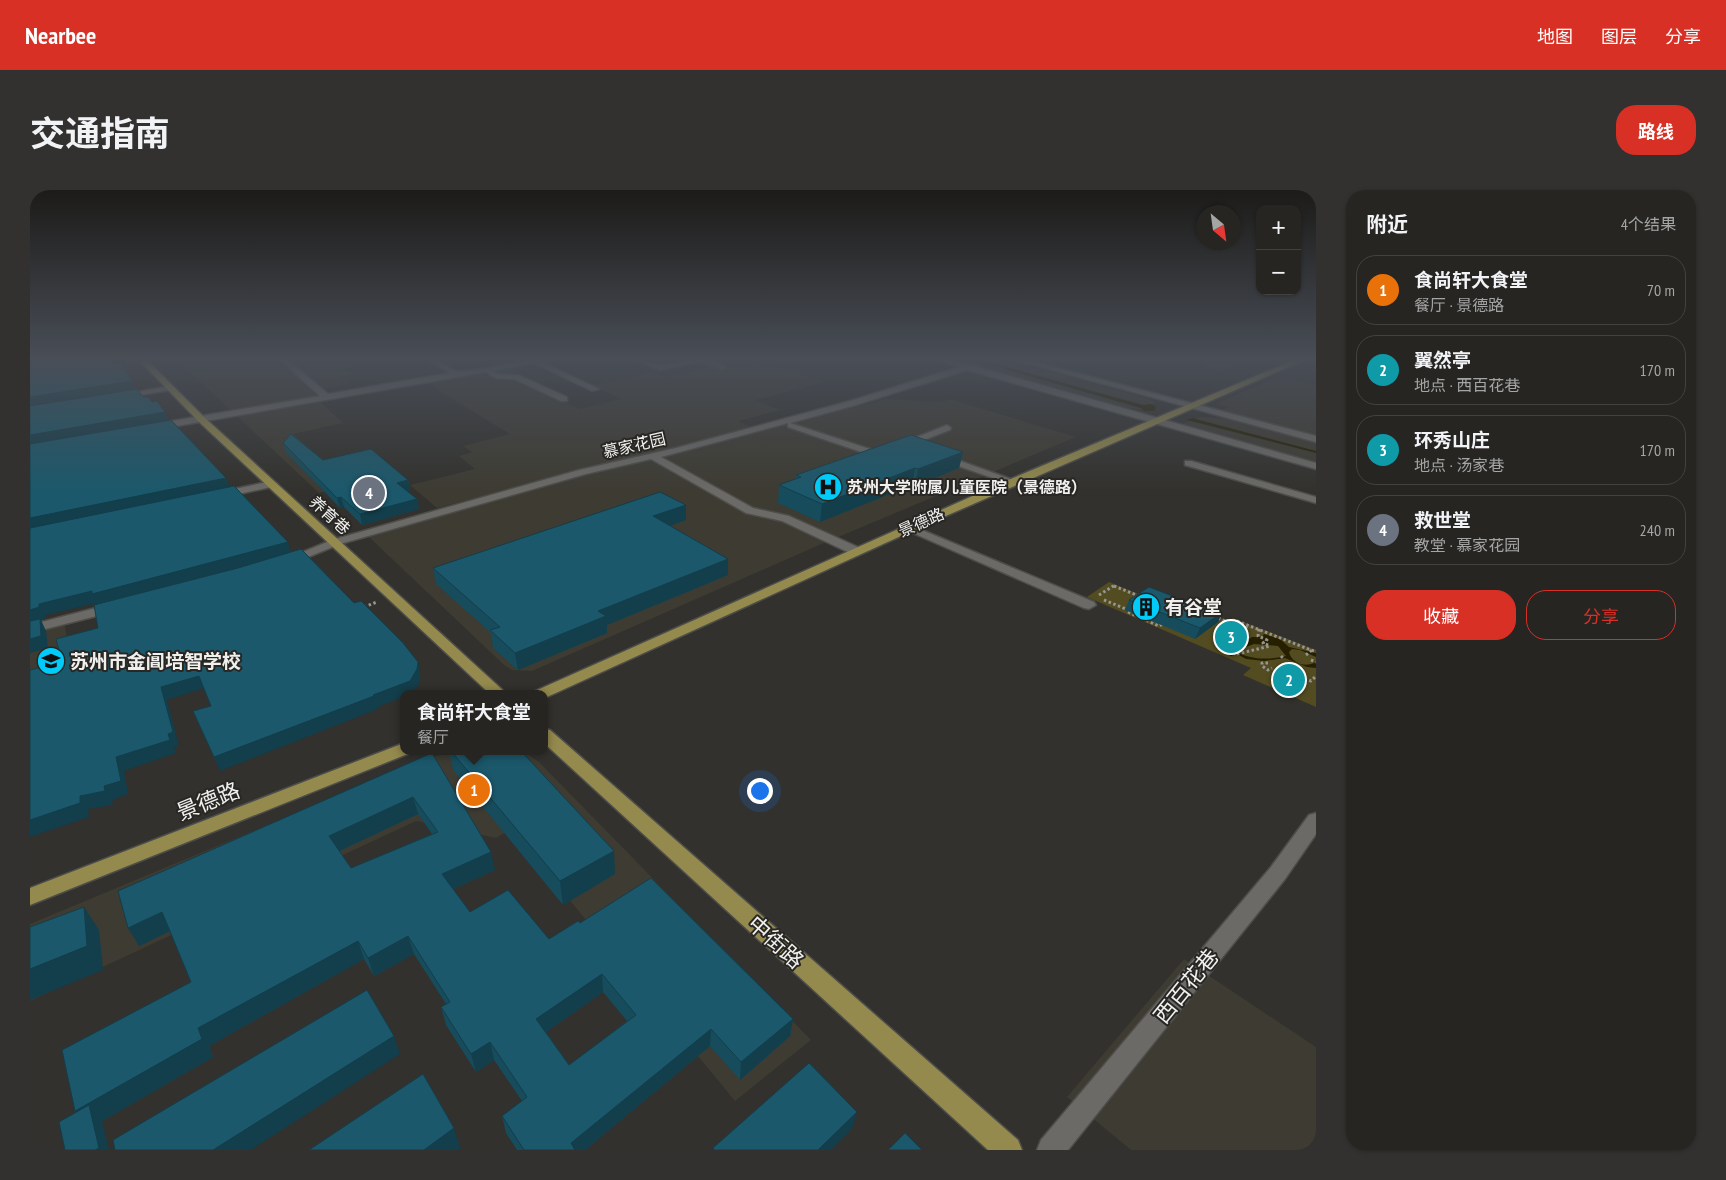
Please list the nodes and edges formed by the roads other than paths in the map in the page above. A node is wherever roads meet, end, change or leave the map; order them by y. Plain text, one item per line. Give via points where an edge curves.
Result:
1 (184, 403) edge
2 (298, 403) edge
3 (854, 403) edge
4 (1095, 403) edge
5 (1177, 403) edge
6 (1197, 403) edge
7 (1189, 406) junction
8 (201, 419) junction
9 (1156, 420) junction
10 (791, 425) dead end
11 (947, 428) dead end
12 (145, 429) edge
13 (1316, 439) edge
14 (905, 444) junction
15 (883, 451) junction
16 (652, 456) junction
17 (859, 460) edge
18 (1188, 463) dead end
19 (1316, 466) edge
20 (1014, 482) junction
21 (272, 484) junction
22 (204, 498) edge
23 (1316, 500) edge
24 (910, 528) junction
25 (336, 542) junction
26 (856, 551) junction
27 (278, 564) edge
28 (1093, 600) road end
29 (125, 604) edge
30 (30, 628) edge
31 (495, 690) edge
32 (548, 691) edge
33 (548, 738) edge
34 (400, 752) edge
35 (1316, 820) edge
36 (30, 898) edge
37 (1008, 1150) edge
38 (1051, 1150) edge

1 - 8 main road, 养育巷
2 - 8 street
3 - 16 street, 慕家花园
4 - 9 street
5 - 7 street
6 - 7 main road, 景德路
7 - 9 main road, 景德路
7 - 13 street
8 - 12 street
8 - 21 main road, 养育巷
9 - 19 street
9 - 20 main road, 景德路
10 - 15 street
11 - 14 street
14 - 15 street
14 - 20 street
15 - 17 street
16 - 25 street, 慕家花园 via 583,472
16 - 26 street via 750,512 785,518
18 - 23 street
20 - 24 main road, 景德路
21 - 22 street
21 - 25 main road, 养育巷
24 - 26 main road, 景德路
24 - 28 street
25 - 27 street, 慕家花园
25 - 31 main road, 养育巷
26 - 32 main road, 景德路
29 - 30 street
33 - 37 main road, 中街路
34 - 36 main road, 景德路
35 - 38 street, 西百花巷 via 1278,873

